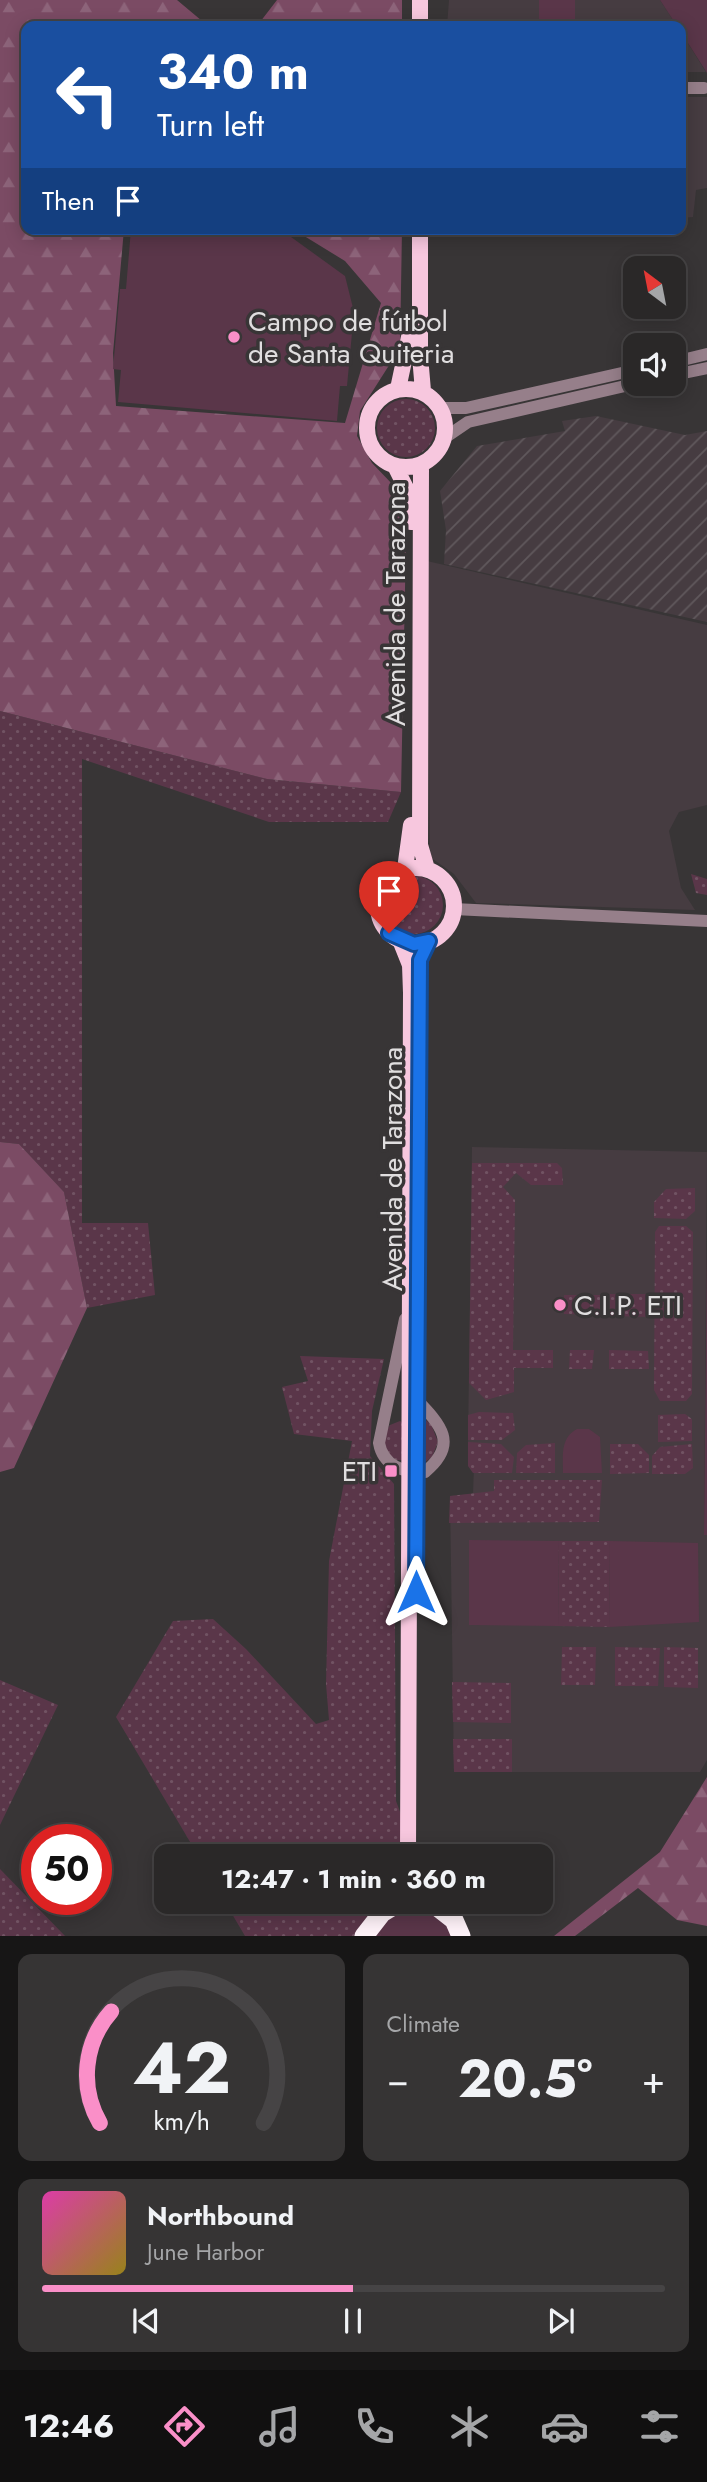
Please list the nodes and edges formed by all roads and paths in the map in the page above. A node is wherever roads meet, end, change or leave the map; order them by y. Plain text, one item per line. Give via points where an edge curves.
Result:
1 (410, 0) edge
2 (420, 0) edge
3 (410, 21) edge
4 (420, 21) edge
5 (686, 88) edge
6 (704, 88) dead end
7 (411, 235) edge
8 (420, 235) edge
9 (707, 354) edge
10 (686, 359) edge
11 (707, 368) edge
12 (686, 372) edge
13 (623, 373) edge
14 (623, 386) edge
15 (398, 389) junction
16 (423, 391) junction
17 (439, 408) junction
18 (443, 439) junction
19 (421, 465) junction
20 (396, 468) junction
21 (405, 869) junction
22 (427, 869) junction
23 (454, 909) junction
24 (707, 920) edge
25 (400, 940) junction
26 (429, 941) junction
27 (410, 1298) junction
28 (416, 1399) junction
29 (413, 1473) junction
30 (408, 1844) edge
31 (419, 1844) edge
32 (447, 1914) edge
33 (460, 1936) edge

1 - 3 main road
2 - 4 main road
5 - 6 street
7 - 15 main road via 412,329
8 - 16 main road
9 - 10 street
11 - 12 street
13 - 17 street via 470,407
14 - 18 street via 468,422
15 - 16 main road
15 - 20 main road via 383,396 367,421 373,449
16 - 17 main road
17 - 18 main road via 444,417
18 - 19 main road
19 - 20 main road
19 - 22 main road, Avenida de Tarazona via 420,845
20 - 21 main road, Avenida de Tarazona via 411,506 411,825
21 - 22 main road
21 - 25 main road via 384,884 379,897 381,922
22 - 23 main road via 447,884
23 - 24 street
23 - 26 main road via 450,923
25 - 26 main road via 414,944
25 - 27 main road, Avenida de Tarazona via 410,965 411,993
26 - 28 main road, Avenida de Tarazona via 420,960
27 - 29 main road, Avenida de Tarazona
27 - 29 street, Avenida de Tarazona via 379,1443 390,1462
28 - 29 main road, Avenida de Tarazona
28 - 29 street via 435,1419 445,1441 435,1464 425,1472
29 - 30 main road, Avenida de Tarazona
29 - 31 main road, Avenida de Tarazona
32 - 33 highway

